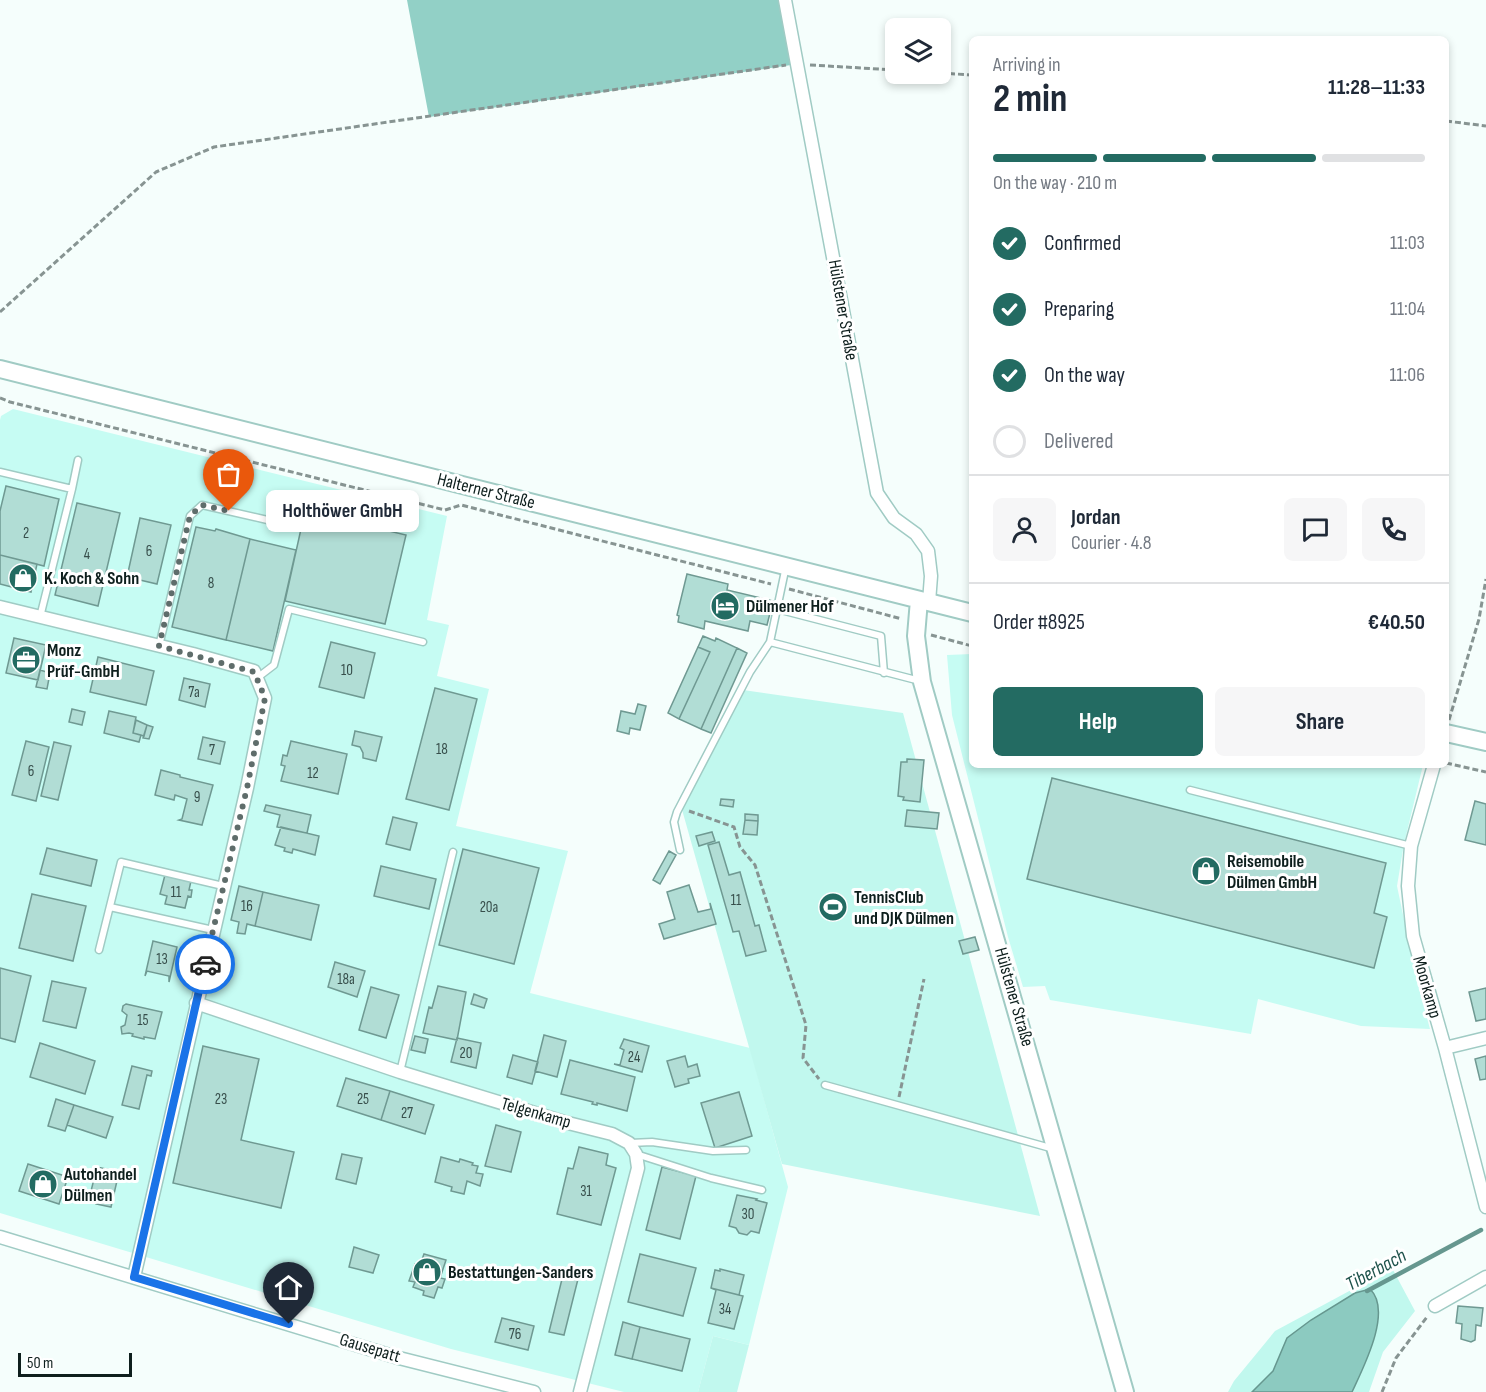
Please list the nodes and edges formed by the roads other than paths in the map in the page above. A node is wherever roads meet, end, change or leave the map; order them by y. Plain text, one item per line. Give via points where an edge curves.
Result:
1 (785, 0) edge
2 (0, 369) edge
3 (78, 460) dead end
4 (0, 472) edge
5 (72, 489) junction
6 (276, 522) dead end
7 (786, 566) junction
8 (924, 601) junction
9 (0, 607) edge
10 (777, 609) junction
11 (969, 612) edge
12 (40, 616) junction
13 (423, 642) dead end
14 (770, 642) junction
15 (159, 646) junction
16 (884, 673) junction
17 (256, 678) junction
18 (922, 682) junction
19 (1449, 733) edge
20 (1486, 742) edge
21 (1433, 768) edge
22 (1190, 790) dead end
23 (1411, 846) junction
24 (680, 850) dead end
25 (453, 852) dead end
26 (223, 886) junction
27 (110, 907) junction
28 (213, 930) junction
29 (99, 950) dead end
30 (196, 1003) junction
31 (1486, 1038) edge
32 (1445, 1048) junction
33 (400, 1072) junction
34 (825, 1085) road end
35 (632, 1149) junction
36 (746, 1150) dead end
37 (1058, 1150) junction
38 (762, 1190) dead end
39 (1486, 1207) edge
40 (0, 1237) edge
41 (134, 1277) junction
42 (1486, 1277) edge
43 (1435, 1306) road end
44 (534, 1392) edge
45 (580, 1392) edge
46 (1125, 1392) edge

1 - 8 street, Hülstener Straße via 877,493 894,518 916,534 928,551 931,576
2 - 7 main road, Halterner Straße
3 - 5 lane
4 - 5 lane
5 - 12 lane
6 - 15 lane via 202,505 190,516
7 - 8 main road, Halterner Straße
7 - 10 lane
8 - 11 main road, Halterner Straße
8 - 18 main road, Hülstener Straße via 917,627
9 - 12 street
10 - 14 lane
10 - 16 lane via 881,636
12 - 15 street
13 - 17 lane via 289,609 274,665
14 - 16 lane
14 - 24 lane via 750,672 679,809 674,822
15 - 17 street via 254,672
16 - 18 lane
17 - 26 street via 265,698
18 - 37 main road, Hülstener Straße
19 - 20 main road
21 - 23 street, Moorkamp
22 - 23 lane
23 - 32 street, Moorkamp via 1408,886 1413,936
25 - 33 lane
26 - 27 lane via 122,862
26 - 28 street
27 - 28 lane
27 - 29 lane
28 - 30 street
30 - 33 street, Telgenkamp
30 - 41 street
31 - 32 street
32 - 39 street, Moorkamp
33 - 35 street, Telgenkamp via 612,1134
34 - 37 lane
35 - 36 lane via 652,1142 713,1151
35 - 38 lane via 711,1178
35 - 45 street via 638,1168
37 - 46 main road, Hülstener Straße
40 - 41 street, Gausepatt
41 - 44 street, Gausepatt via 399,1358
42 - 43 street

